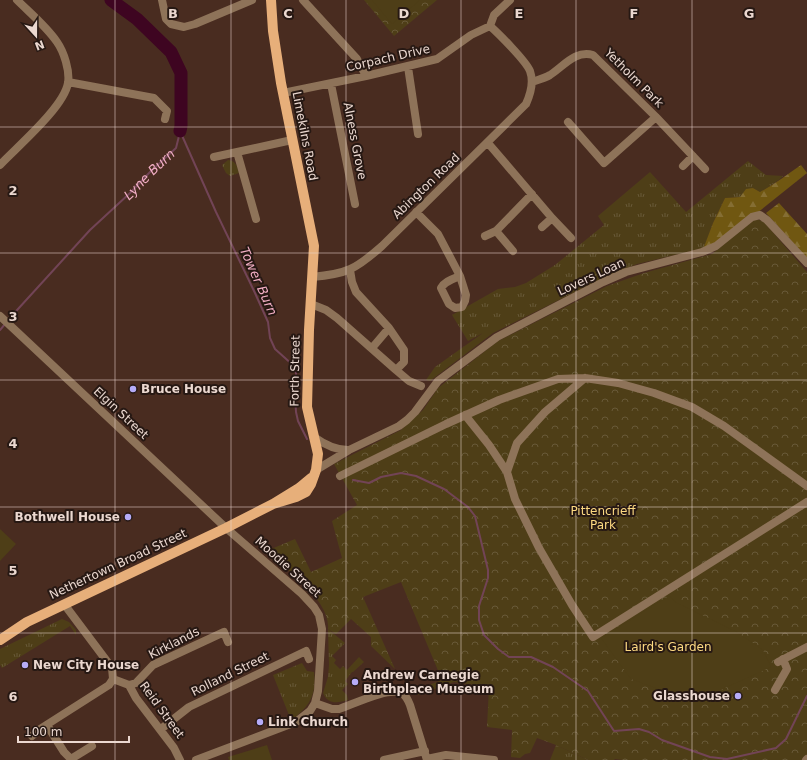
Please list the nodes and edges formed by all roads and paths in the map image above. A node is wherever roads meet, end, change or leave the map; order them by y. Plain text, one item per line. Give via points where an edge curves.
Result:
1 (17, 0) edge
2 (162, 0) edge
3 (252, 0) edge
4 (271, 0) edge
5 (304, 0) edge
6 (510, 0) edge
7 (490, 26) junction
8 (408, 67) junction
9 (366, 76) junction
10 (68, 82) junction
11 (532, 82) junction
12 (331, 84) junction
13 (283, 93) junction
14 (656, 117) junction
15 (165, 119) dead end
16 (568, 122) dead end
17 (418, 134) dead end
18 (292, 140) junction
19 (488, 143) junction
20 (237, 152) junction
21 (693, 156) junction
22 (214, 157) dead end
23 (0, 165) edge
24 (683, 166) dead end
25 (705, 169) dead end
26 (532, 194) junction
27 (355, 204) dead end
28 (416, 212) junction
29 (552, 218) junction
30 (256, 219) dead end
31 (542, 227) dead end
32 (496, 231) junction
33 (485, 236) dead end
34 (571, 238) dead end
35 (513, 251) dead end
36 (807, 263) edge
37 (350, 270) junction
38 (460, 276) dead end
39 (312, 277) junction
40 (311, 304) junction
41 (1, 316) edge
42 (389, 328) junction
43 (372, 348) junction
44 (396, 370) junction
45 (584, 378) junction
46 (421, 386) dead end
47 (465, 415) junction
48 (314, 437) junction
49 (349, 450) junction
50 (317, 467) junction
51 (507, 472) junction
52 (340, 476) dead end
53 (807, 486) edge
54 (807, 502) edge
55 (226, 528) junction
56 (64, 604) junction
57 (22, 625) junction
58 (0, 633) edge
59 (0, 640) edge
60 (228, 642) dead end
61 (807, 647) edge
62 (309, 659) dead end
63 (113, 679) junction
64 (129, 685) junction
65 (775, 690) dead end
66 (315, 703) junction
67 (47, 725) junction
68 (160, 729) junction
69 (32, 736) dead end
70 (92, 746) dead end
71 (426, 757) edge
72 (71, 759) edge
73 (180, 760) edge
74 (196, 760) edge
75 (384, 760) edge
76 (489, 760) edge

1 - 10 street via 58,43 67,69
2 - 3 street via 166,19 171,24 184,27
4 - 13 main road, Limekilns Road
5 - 9 street via 358,59
6 - 7 street via 494,15
7 - 8 street, Corpach Drive via 471,35 437,59
7 - 11 street via 529,70
8 - 9 street, Corpach Drive
8 - 17 street
9 - 12 street, Corpach Drive
10 - 15 street via 154,98 167,110
10 - 23 street via 63,97 54,110
11 - 14 street, Yetholm Park via 550,75 580,54 586,53 593,55
11 - 19 street, Abington Road via 526,104
12 - 13 street, Corpach Drive
12 - 27 street, Alness Grove
13 - 18 main road, Limekilns Road
14 - 16 street via 604,163
14 - 21 street, Yetholm Park
18 - 20 street
18 - 39 main road, Limekilns Road via 314,246
19 - 26 street
19 - 28 street, Abington Road
20 - 22 street
20 - 30 street
21 - 24 street
21 - 25 street, Yetholm Park
26 - 29 street
26 - 32 street
28 - 37 street, Abington Road via 365,261
28 - 38 street via 438,234
29 - 31 street
29 - 34 street
32 - 33 street
32 - 35 street
36 - 49 street, Lovers Loan via 767,220 760,215 752,217 716,246 626,272 497,337 438,382 407,420
37 - 39 street, Abington Road
37 - 42 street via 356,292
39 - 40 main road, Forth Street
40 - 43 street via 326,310
40 - 48 main road, Forth Street via 307,407
41 - 55 street, Elgin Street
42 - 43 street
42 - 44 street via 404,350 404,362
43 - 44 street
44 - 46 street via 409,381
45 - 47 street via 558,379
45 - 51 street via 545,412 517,443
45 - 53 street via 654,393 692,408 724,426
47 - 51 street
47 - 52 street
48 - 49 street via 330,447
48 - 50 main road, Forth Street via 318,454
49 - 50 street, Lovers Loan
50 - 55 main road, Nethertown Broad Street via 306,492 273,504
51 - 54 street via 516,499 539,548 593,637
55 - 56 main road, Nethertown Broad Street
55 - 66 street, Moodie Street via 302,594 319,615 322,629
56 - 57 main road, Nethertown Broad Street
56 - 63 street via 112,668
57 - 58 main road, Nethertown Broad Street
57 - 59 main road, Nethertown Broad Street
60 - 64 street, Kirklands via 224,632 153,665 136,683
61 - 65 street via 781,660 787,669
62 - 68 street, Rolland Street via 306,651 189,707
63 - 64 street, Reid Street
63 - 67 street via 109,685
64 - 68 street, Reid Street
66 - 71 street via 340,709 388,691 402,693 407,697
66 - 74 street via 310,711 296,722
67 - 69 street
67 - 72 street
68 - 73 street, Reid Street
70 - 72 street
71 - 75 street
71 - 76 street via 446,755

